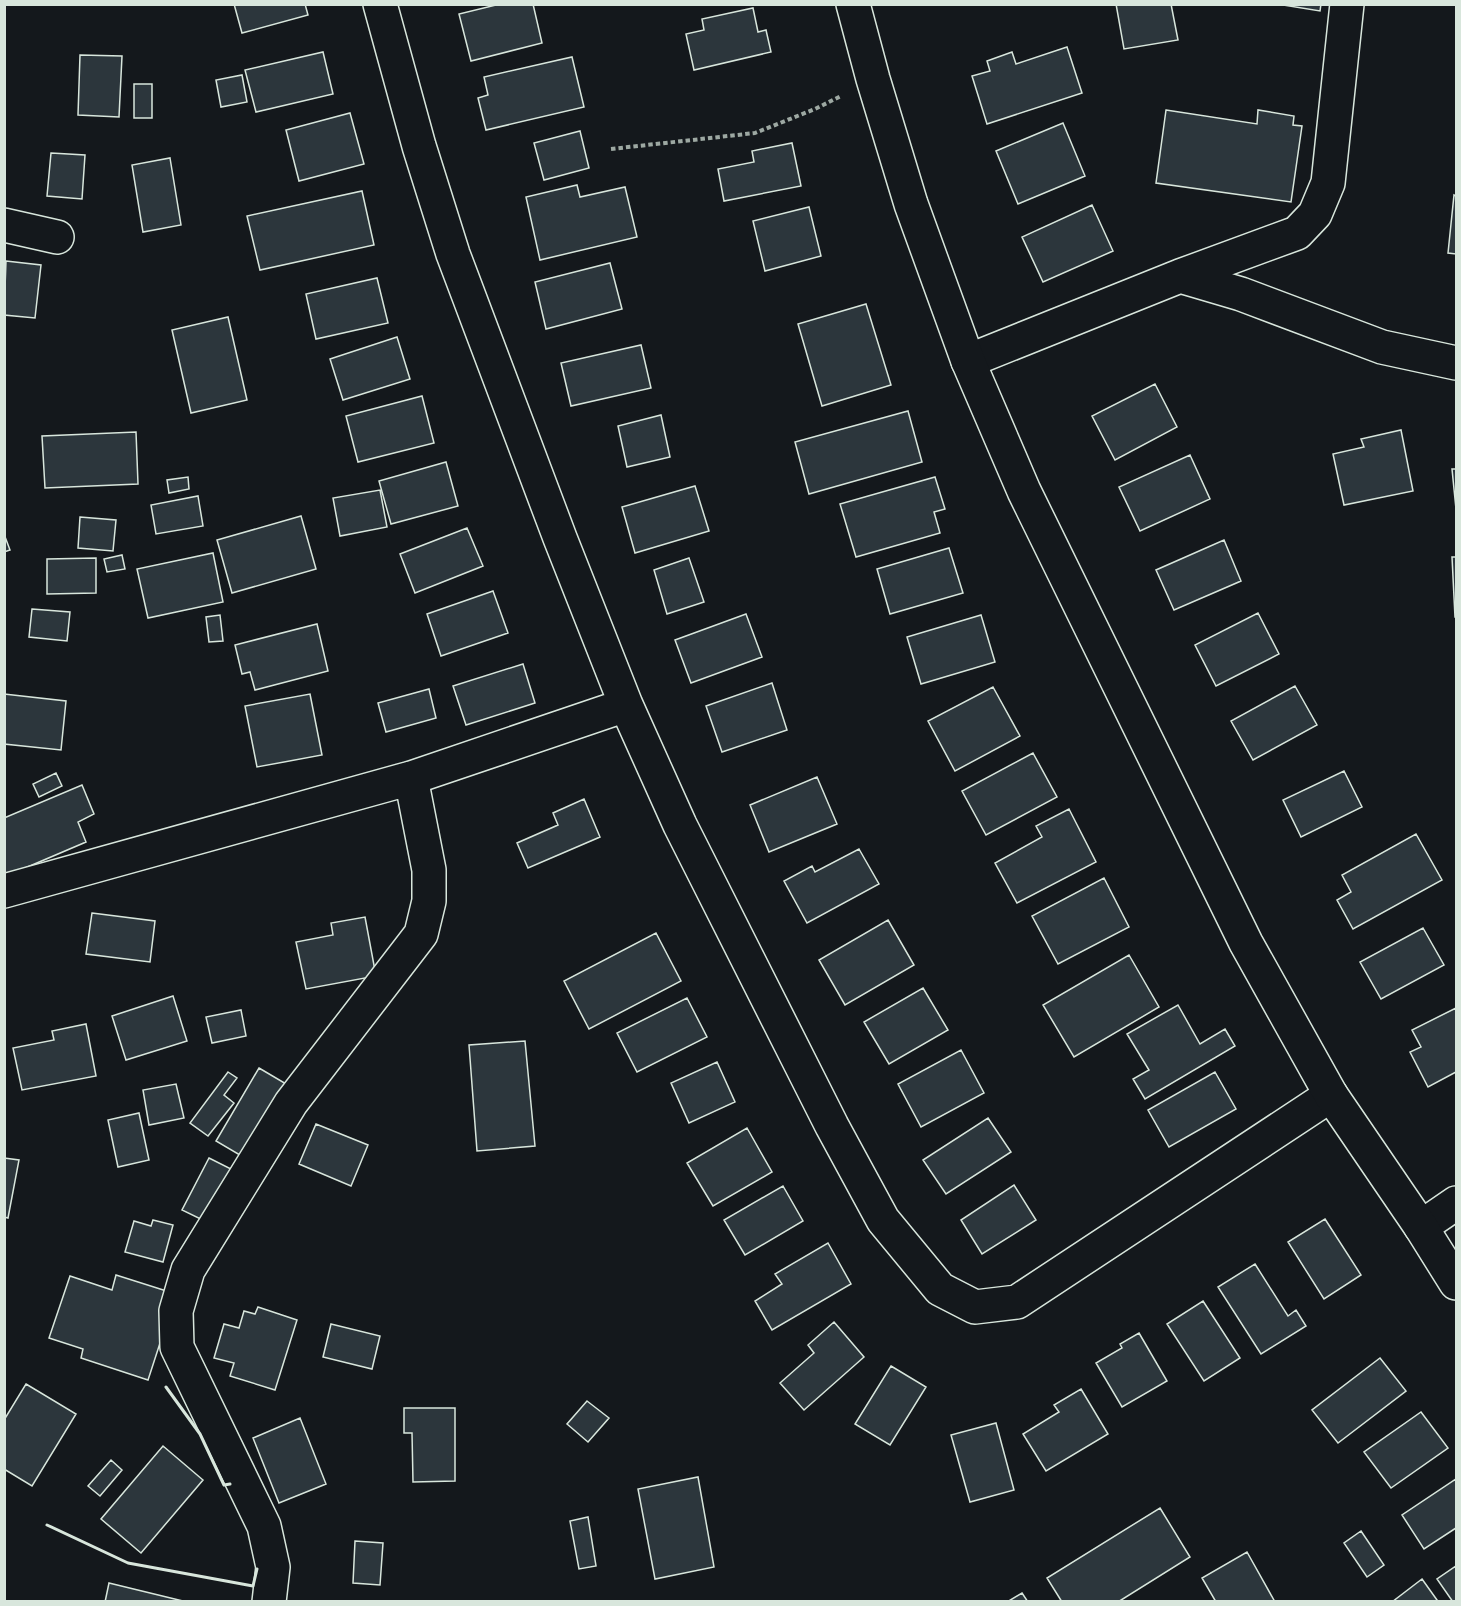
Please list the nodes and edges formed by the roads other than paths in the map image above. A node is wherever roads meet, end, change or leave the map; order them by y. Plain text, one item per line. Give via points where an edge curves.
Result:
1 (380, 4) edge
2 (853, 4) edge
3 (1347, 4) edge
4 (4, 225) edge
5 (57, 237) dead end
6 (1180, 276) junction
7 (968, 361) junction
8 (1456, 363) edge
9 (626, 705) junction
10 (411, 778) junction
11 (4, 891) edge
12 (1331, 1095) junction
13 (1456, 1203) edge
14 (1421, 1227) junction
15 (1456, 1283) edge
16 (269, 1602) edge

1 - 9 street via 453,254
2 - 7 street via 911,204
3 - 6 street via 1328,183 1315,214 1298,233
4 - 5 street
6 - 7 street
6 - 8 street via 1241,294 1382,347
7 - 12 street via 1024,491 1241,933
9 - 10 street
9 - 12 street via 680,825 883,1220 940,1289 975,1306 1017,1302
10 - 11 street
10 - 16 street via 429,870 429,901 421,934 291,1103 188,1270 176,1311 177,1347 264,1526 273,1567
12 - 14 street
13 - 14 street
14 - 15 street

